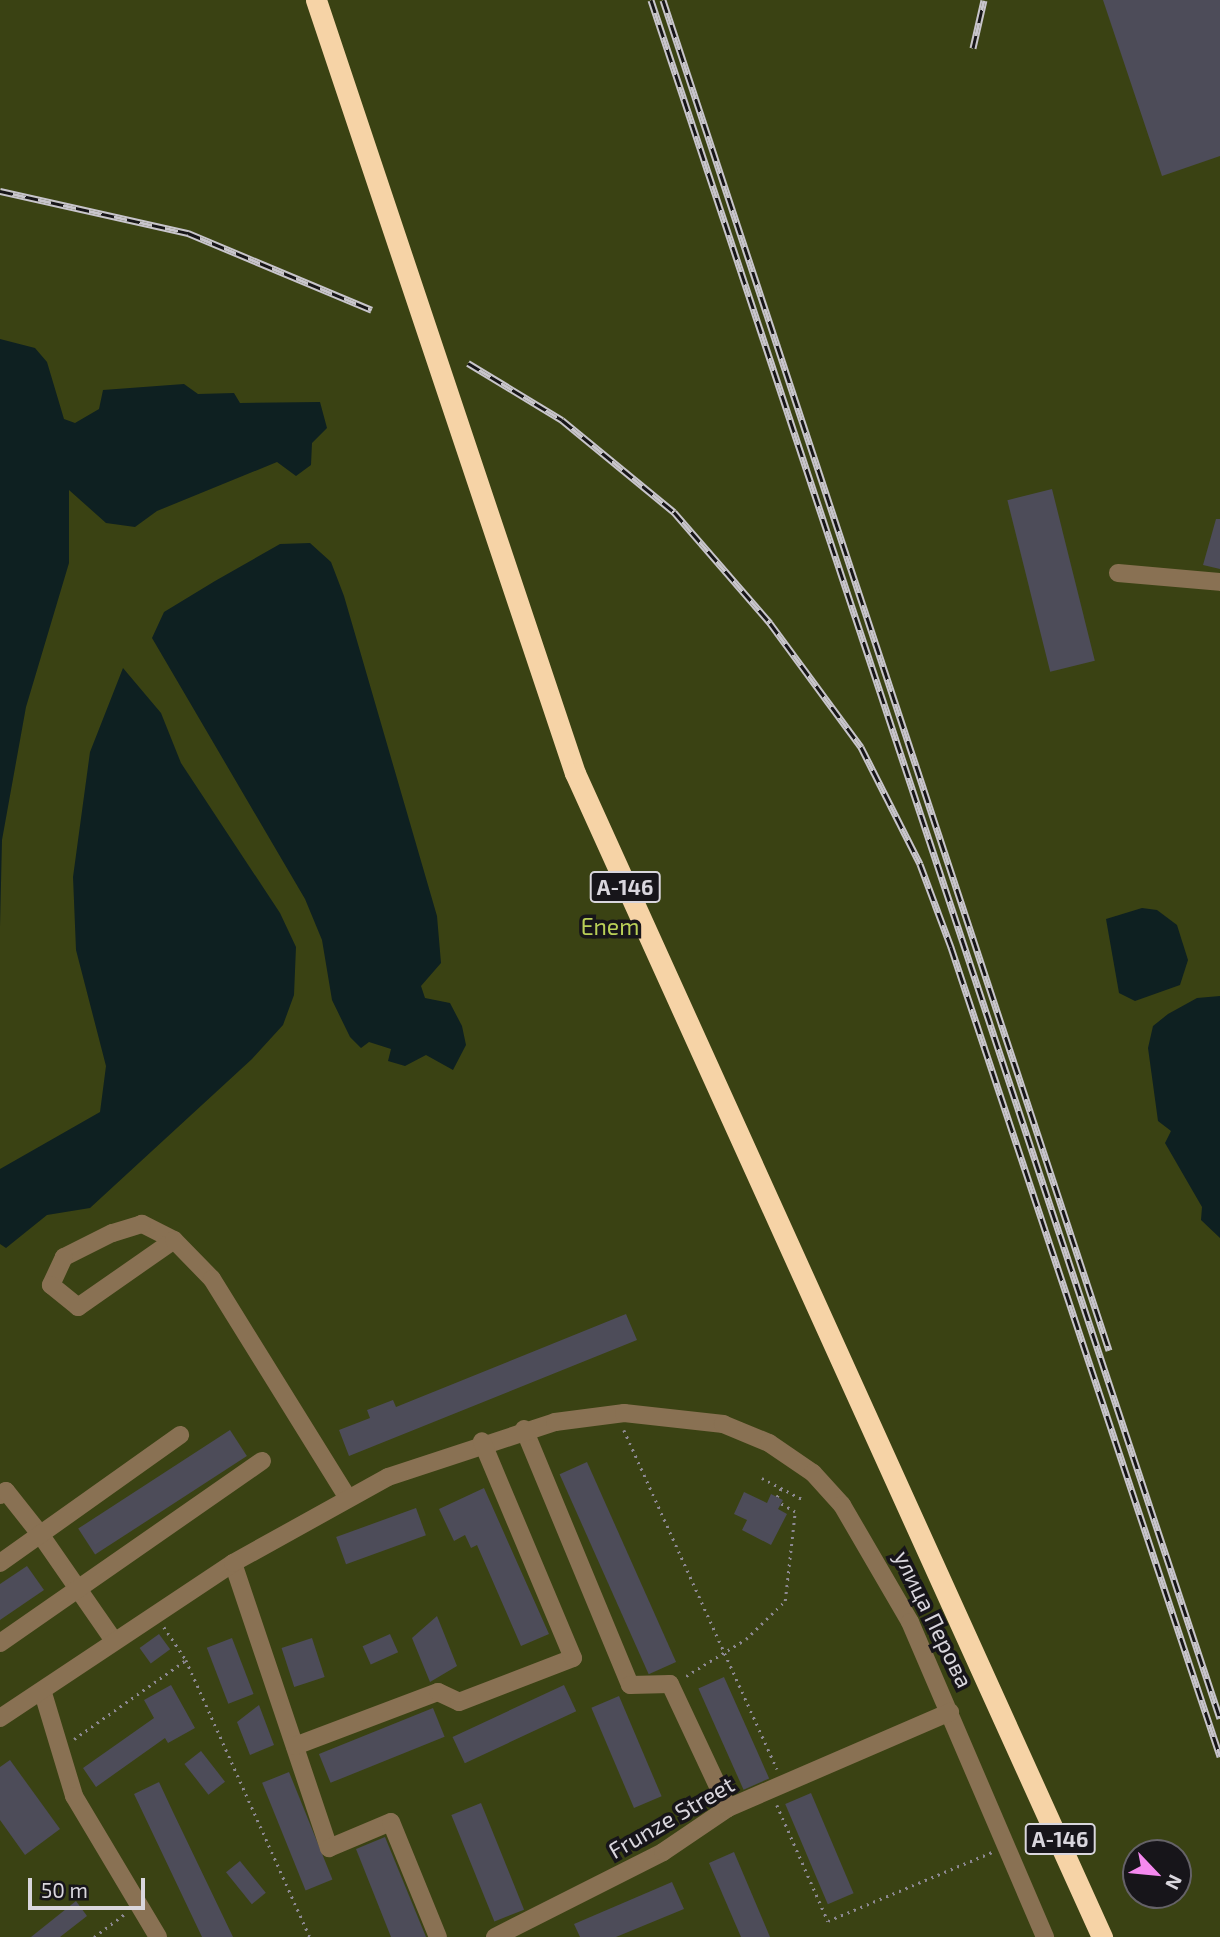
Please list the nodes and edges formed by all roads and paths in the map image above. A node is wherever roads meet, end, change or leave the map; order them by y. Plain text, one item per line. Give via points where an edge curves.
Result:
1 (316, 0) edge
2 (1118, 573) dead end
3 (1220, 582) edge
4 (174, 1240) junction
5 (617, 1414) junction
6 (524, 1429) junction
7 (180, 1435) dead end
8 (482, 1441) junction
9 (262, 1461) dead end
10 (762, 1478) dead end
11 (782, 1488) junction
12 (0, 1495) edge
13 (347, 1497) junction
14 (777, 1497) dead end
15 (802, 1499) dead end
16 (781, 1504) dead end
17 (40, 1534) junction
18 (0, 1563) edge
19 (233, 1563) junction
20 (79, 1587) junction
21 (156, 1614) junction
22 (114, 1641) junction
23 (0, 1643) edge
24 (724, 1653) junction
25 (186, 1660) junction
26 (670, 1684) junction
27 (43, 1693) junction
28 (950, 1712) junction
29 (0, 1718) edge
30 (295, 1746) junction
31 (60, 1749) junction
32 (777, 1788) junction
33 (728, 1808) junction
34 (992, 1852) dead end
35 (141, 1901) junction
36 (94, 1937) edge
37 (158, 1937) edge
38 (310, 1937) edge
39 (438, 1937) edge
40 (495, 1937) edge
41 (1045, 1937) edge
42 (1102, 1937) edge

1 - 42 highway, А-146 via 575,773
2 - 3 street
4 - 4 street via 142,1224 112,1233 64,1257 51,1285 78,1307
4 - 13 street via 212,1279
5 - 6 street, улица Перова
5 - 24 path
5 - 28 street, улица Перова via 679,1415 769,1443 813,1473 842,1505 910,1622
6 - 8 street, улица Перова
6 - 26 street via 631,1685
7 - 17 street
8 - 13 street, улица Перова
8 - 30 street via 573,1658 458,1702 438,1692
9 - 20 street
10 - 11 path
11 - 14 path
11 - 15 path
12 - 17 street via 6,1491
13 - 19 street, улица Перова
16 - 24 path via 795,1512 785,1601
17 - 18 street
17 - 20 street
19 - 21 street, улица Перова
19 - 30 street
20 - 22 street
20 - 23 street
21 - 22 street, улица Перова
21 - 25 path
22 - 27 street, улица Перова
24 - 26 path
24 - 32 path
25 - 31 path
25 - 38 path
26 - 33 street
27 - 29 street, улица Перова
27 - 31 street
28 - 32 street, Frunze Street
28 - 41 street, улица Перова
30 - 39 street via 329,1849 391,1822
31 - 35 street via 74,1796
32 - 33 street, Frunze Street
32 - 34 path via 828,1921
33 - 40 street, Frunze Street via 663,1852
35 - 36 path
35 - 37 street

